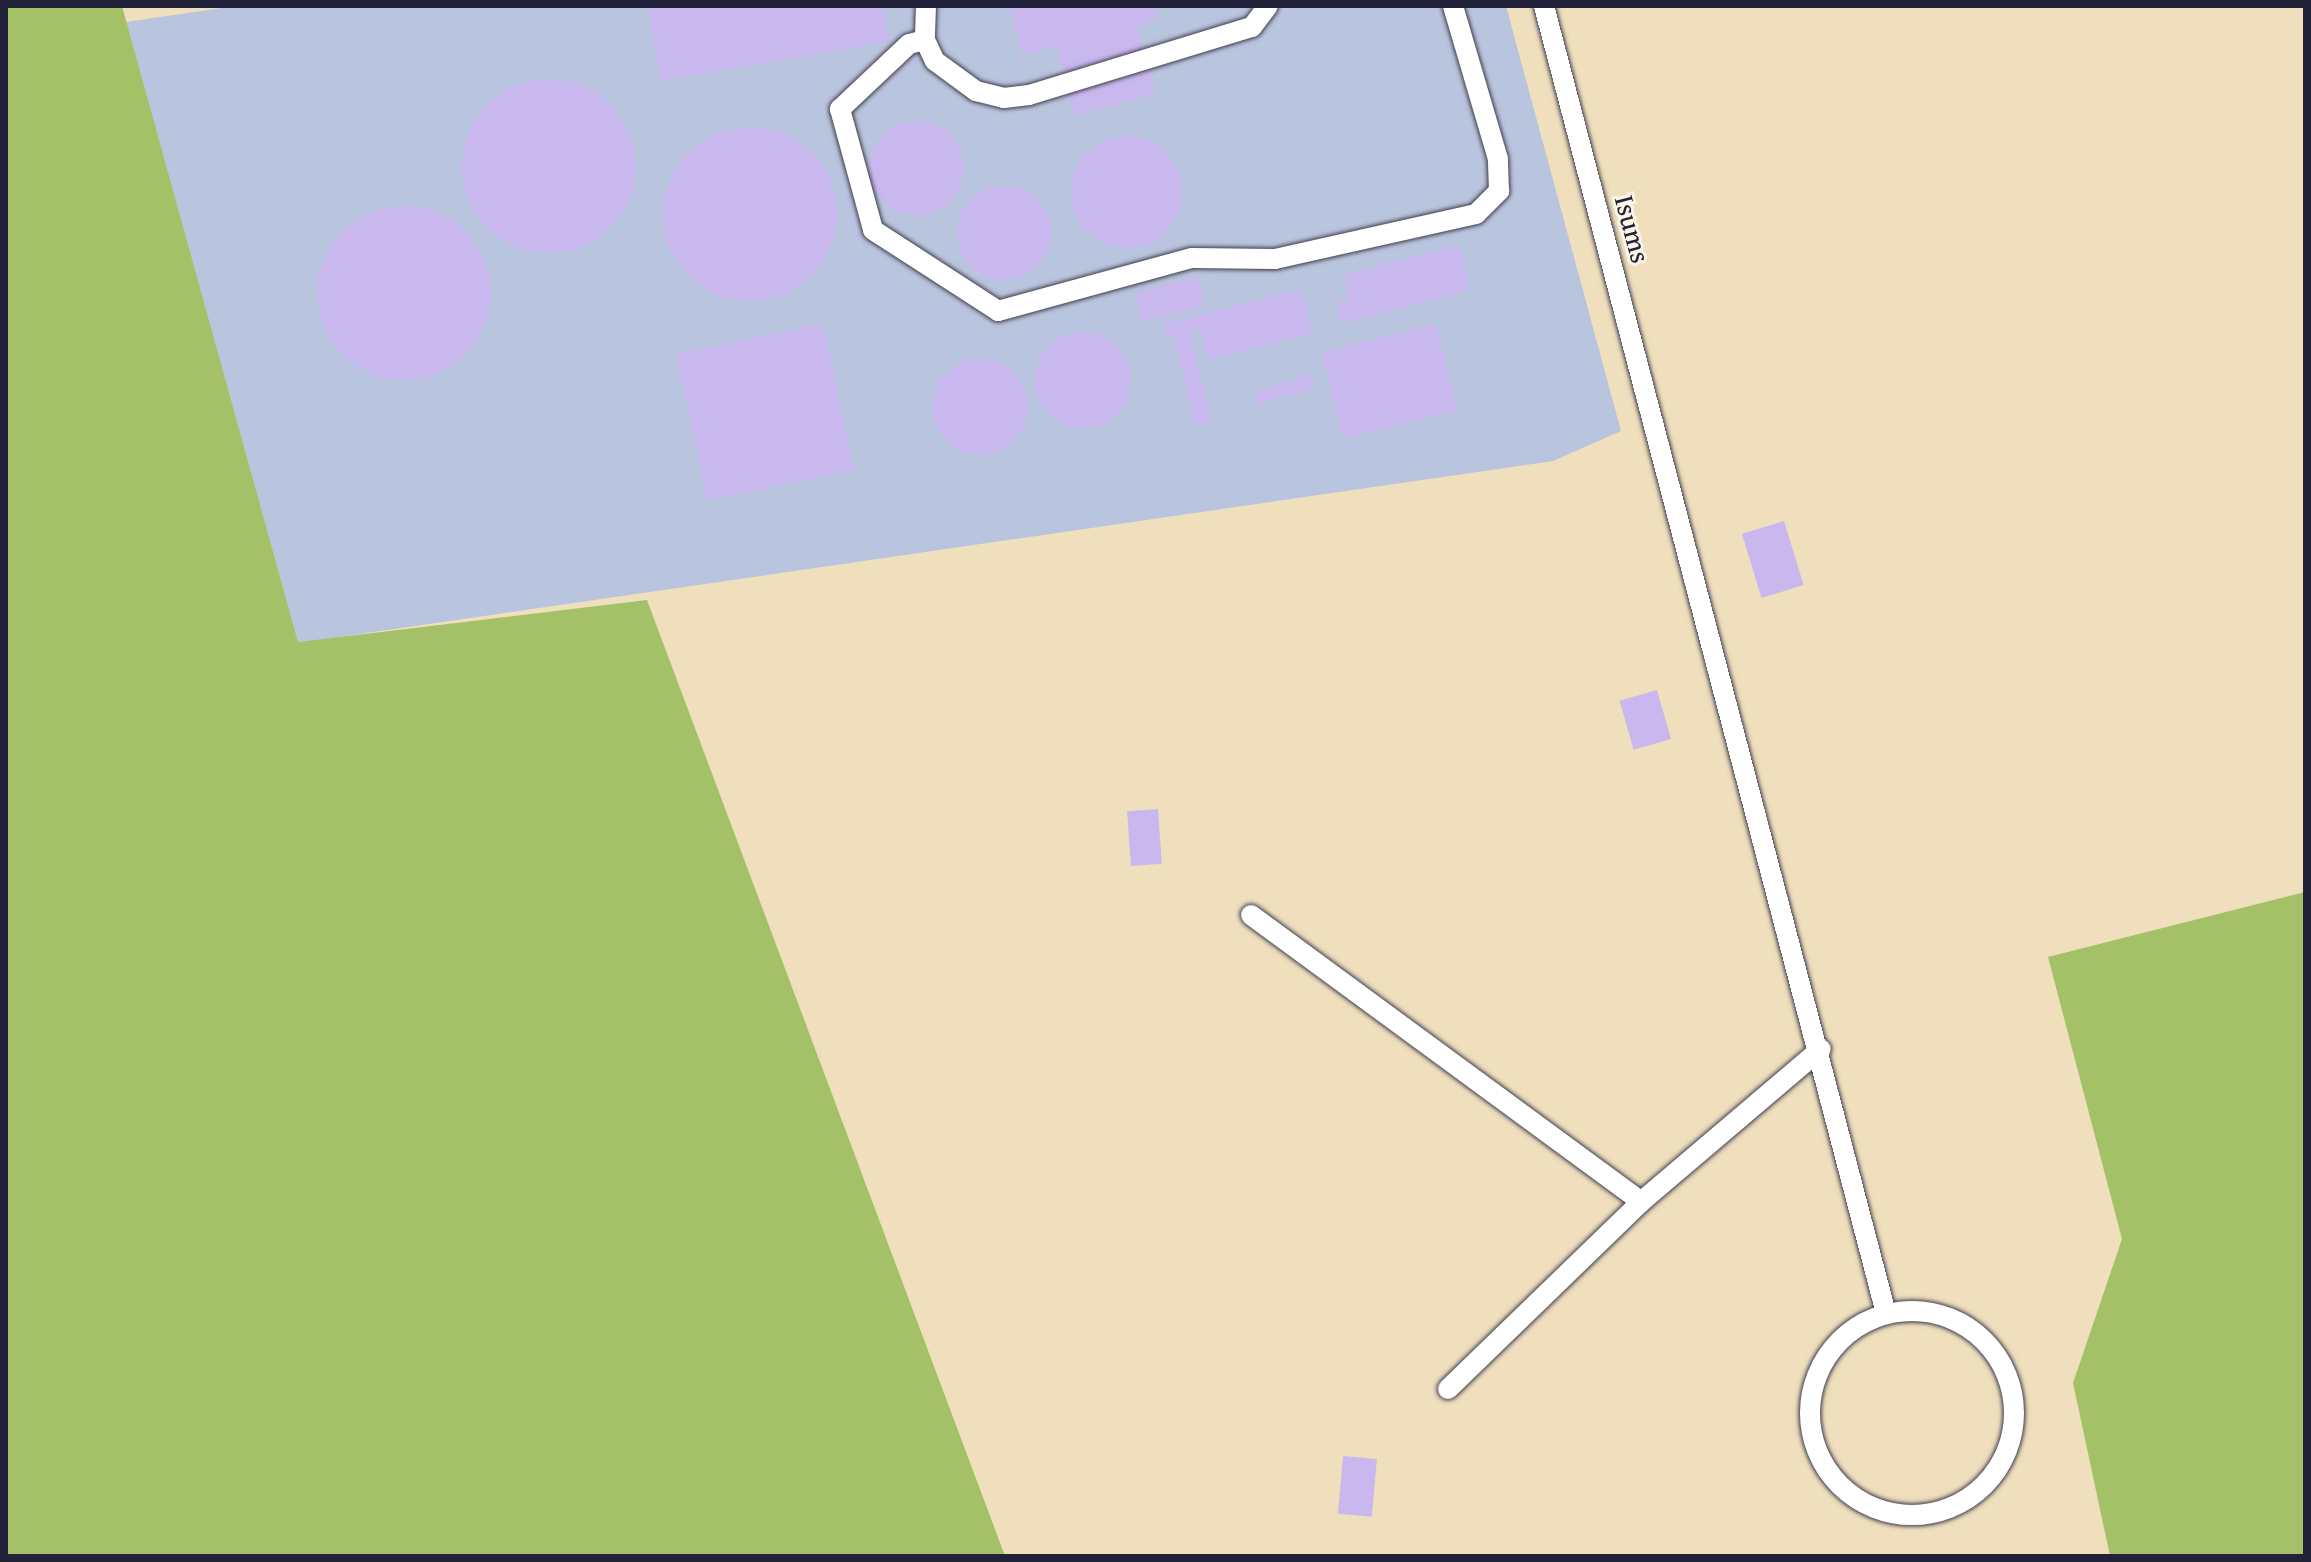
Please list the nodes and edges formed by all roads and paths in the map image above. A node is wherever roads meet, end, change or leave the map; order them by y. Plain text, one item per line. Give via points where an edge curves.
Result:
1 (926, 6) edge
2 (1268, 6) edge
3 (1453, 6) edge
4 (1544, 6) edge
5 (925, 40) junction
6 (1251, 915) dead end
7 (1821, 1049) junction
8 (1641, 1202) junction
9 (1886, 1313) junction
10 (1448, 1389) dead end

1 - 5 lane
2 - 5 lane via 1252,27 1004,98 976,91 935,61
3 - 5 lane via 1498,159 1499,191 1476,214 1275,259 1192,258 998,311 873,230 852,154 840,109 909,44
4 - 7 lane, Isums
6 - 8 lane
7 - 8 lane
7 - 9 lane, Isums
8 - 10 lane
9 - 9 lane via 1844,1335 1816,1376 1809,1412 1823,1463 1845,1491 1900,1515 1936,1513 1961,1503 1994,1476 2013,1433 2012,1384 1996,1352 1977,1333 1934,1312

